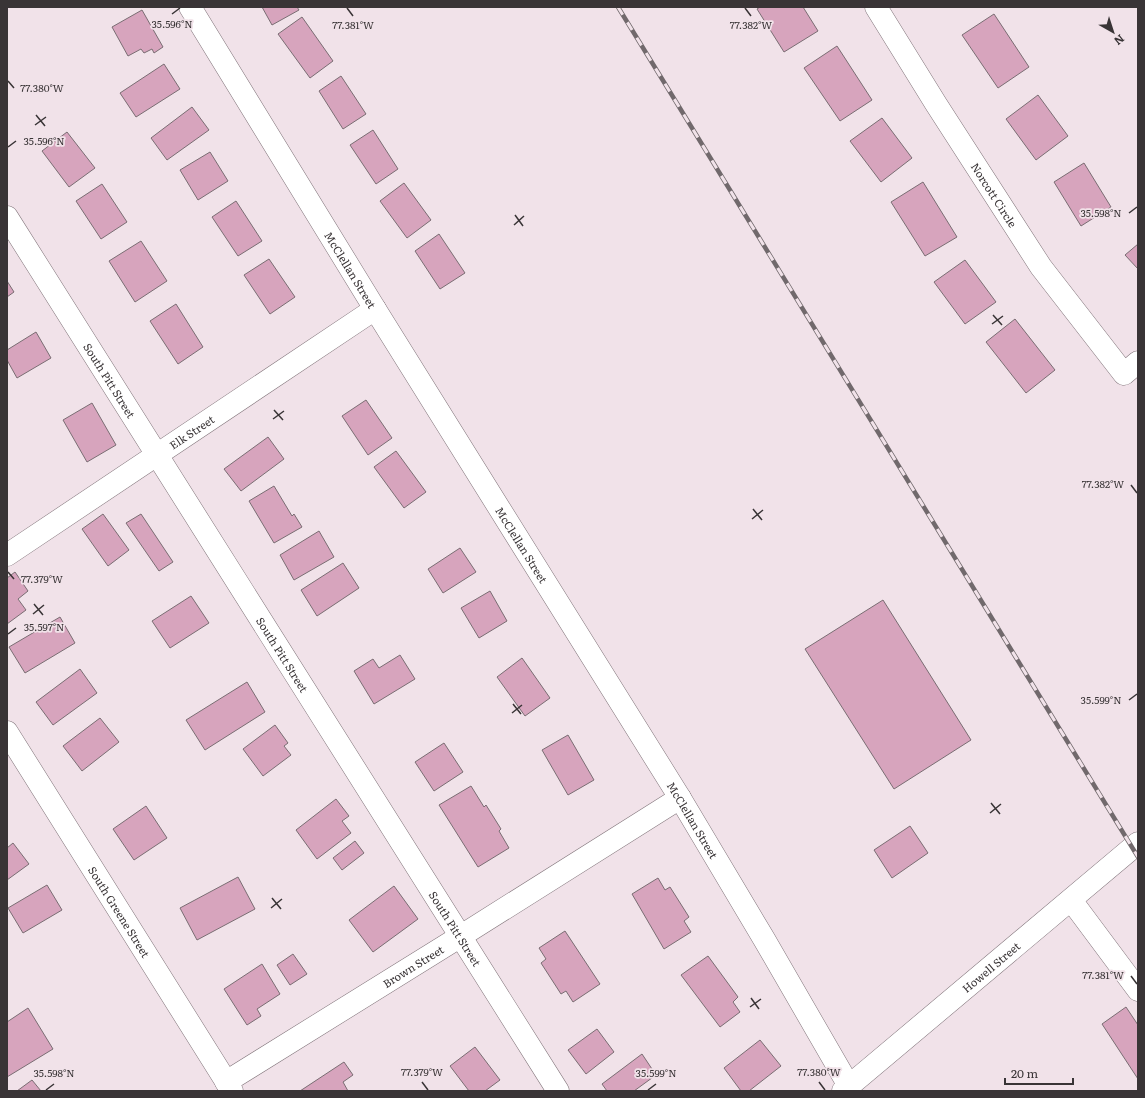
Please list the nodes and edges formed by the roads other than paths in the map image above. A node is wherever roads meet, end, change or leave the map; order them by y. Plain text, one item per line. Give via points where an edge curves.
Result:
1 (190, 7) edge
2 (876, 7) edge
3 (7, 216) edge
4 (376, 309) junction
5 (1131, 368) edge
6 (157, 456) junction
7 (7, 555) edge
8 (7, 732) edge
9 (680, 798) junction
10 (1138, 843) edge
11 (1071, 900) junction
12 (461, 936) junction
13 (1138, 990) edge
14 (229, 1087) edge
15 (846, 1088) edge
16 (558, 1091) edge

1 - 4 street, McClellan Street
2 - 5 street, Norcott Circle via 1041,267
3 - 6 street, South Pitt Street
4 - 6 street, Elk Street
4 - 9 street, McClellan Street
6 - 7 street, Elk Street
6 - 12 street, South Pitt Street
8 - 14 street, South Greene Street
9 - 12 street, Brown Street
9 - 15 street, McClellan Street via 764,939
10 - 11 street, Howell Street
11 - 13 street
11 - 15 street, Howell Street
12 - 14 street, Brown Street
12 - 16 street, South Pitt Street

